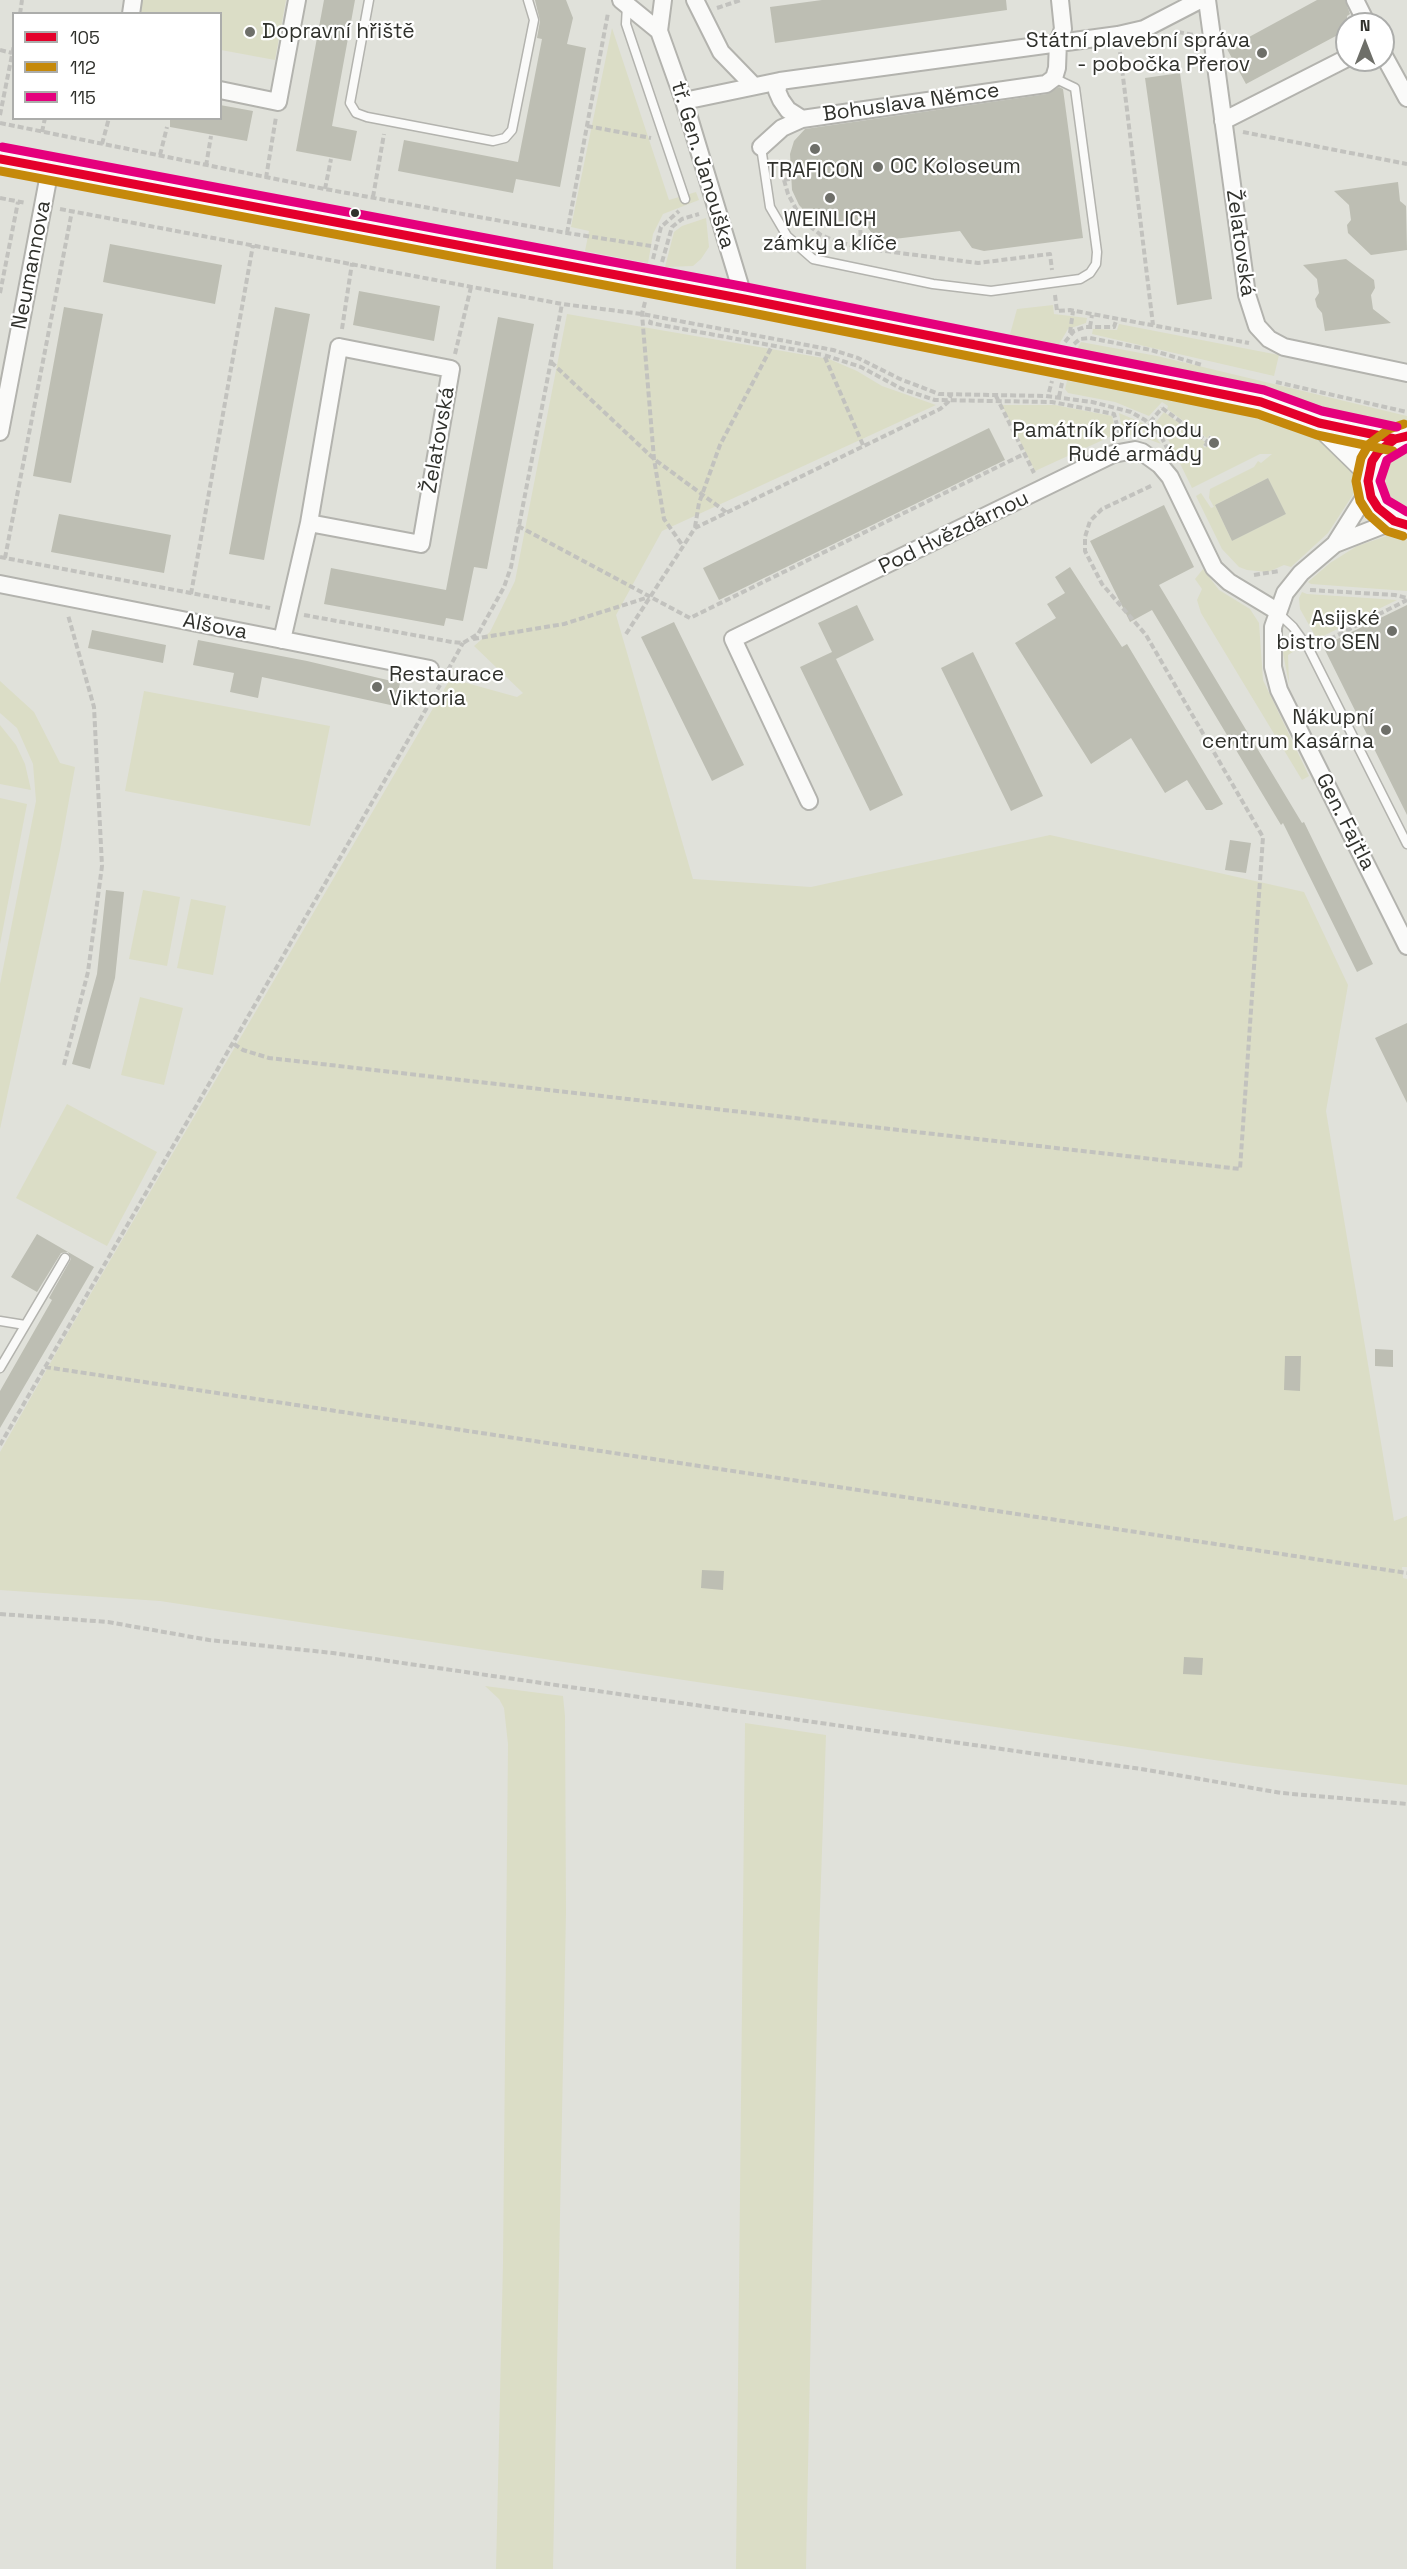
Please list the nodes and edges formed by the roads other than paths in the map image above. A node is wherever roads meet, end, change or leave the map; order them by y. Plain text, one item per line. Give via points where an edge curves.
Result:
1 (297, 0) edge
2 (369, 0) edge
3 (528, 0) edge
4 (663, 0) edge
5 (695, 0) edge
6 (1060, 0) edge
7 (1200, 0) edge
8 (1207, 0) edge
9 (619, 4) edge
10 (658, 31) junction
11 (1058, 42) junction
12 (1335, 64) edge
13 (1394, 72) edge
14 (1054, 78) junction
15 (780, 81) junction
16 (753, 85) junction
17 (222, 90) edge
18 (1405, 91) edge
19 (684, 101) junction
20 (802, 119) junction
21 (1223, 125) junction
22 (760, 147) joint
23 (0, 159) edge
24 (50, 169) junction
25 (685, 199) dead end
26 (744, 299) junction
27 (1407, 373) edge
28 (1319, 423) junction
29 (0, 432) edge
30 (1401, 438) edge
31 (1369, 481) junction
32 (309, 523) junction
33 (1400, 523) edge
34 (1335, 544) junction
35 (0, 584) edge
36 (1277, 611) junction
37 (282, 640) junction
38 (430, 669) dead end
39 (809, 801) dead end
40 (1407, 844) edge
41 (1407, 946) edge
42 (65, 1258) dead end
43 (0, 1321) edge
44 (25, 1325) junction
45 (0, 1368) edge

1 - 17 street via 278,102
2 - 3 lane via 350,103 356,112 493,141 512,130 534,20
4 - 10 street, tř. Gen. Janouška
5 - 16 street via 721,52
6 - 11 street via 1063,28
7 - 11 street, Bohuslava Němce via 1144,29
8 - 21 street, Želatovská
9 - 10 street, tř. Gen. Janouška
9 - 25 lane
10 - 19 street, tř. Gen. Janouška
11 - 14 street
11 - 15 street, Bohuslava Němce
12 - 21 street
13 - 18 street
14 - 20 street, Bohuslava Němce via 1046,84
14 - 22 lane via 1075,88 1097,252 1096,264 1080,279 991,291 933,284 813,259 787,236 770,207
15 - 16 street, Bohuslava Němce
15 - 20 street, Bohuslava Němce via 777,91 781,100
16 - 19 street, Bohuslava Němce
19 - 26 street, tř. Gen. Janouška
20 - 22 street, Bohuslava Němce via 782,128
21 - 27 street, Želatovská via 1248,306 1257,326 1277,344 1307,354
23 - 24 main road
24 - 26 main road
24 - 29 street, Neumannova
26 - 28 main road via 1230,396 1281,408
28 - 30 main road
28 - 31 main road
30 - 31 main road via 1378,452
31 - 33 main road via 1378,508
31 - 34 street, Gen. Fajtla
32 - 32 street, Želatovská via 421,544 451,369 339,347
32 - 37 street
33 - 34 street, Gen. Fajtla
34 - 36 street, Gen. Fajtla via 1289,586
35 - 37 street, Alšova
36 - 39 street, Pod Hvězdárnou via 1229,582 1214,568 1170,477 1160,465 1142,452 1113,454 733,639
36 - 40 lane via 1309,648
36 - 41 street, Gen. Fajtla via 1272,640 1279,690
37 - 38 street, Alšova
42 - 44 lane
43 - 44 lane
44 - 45 lane

